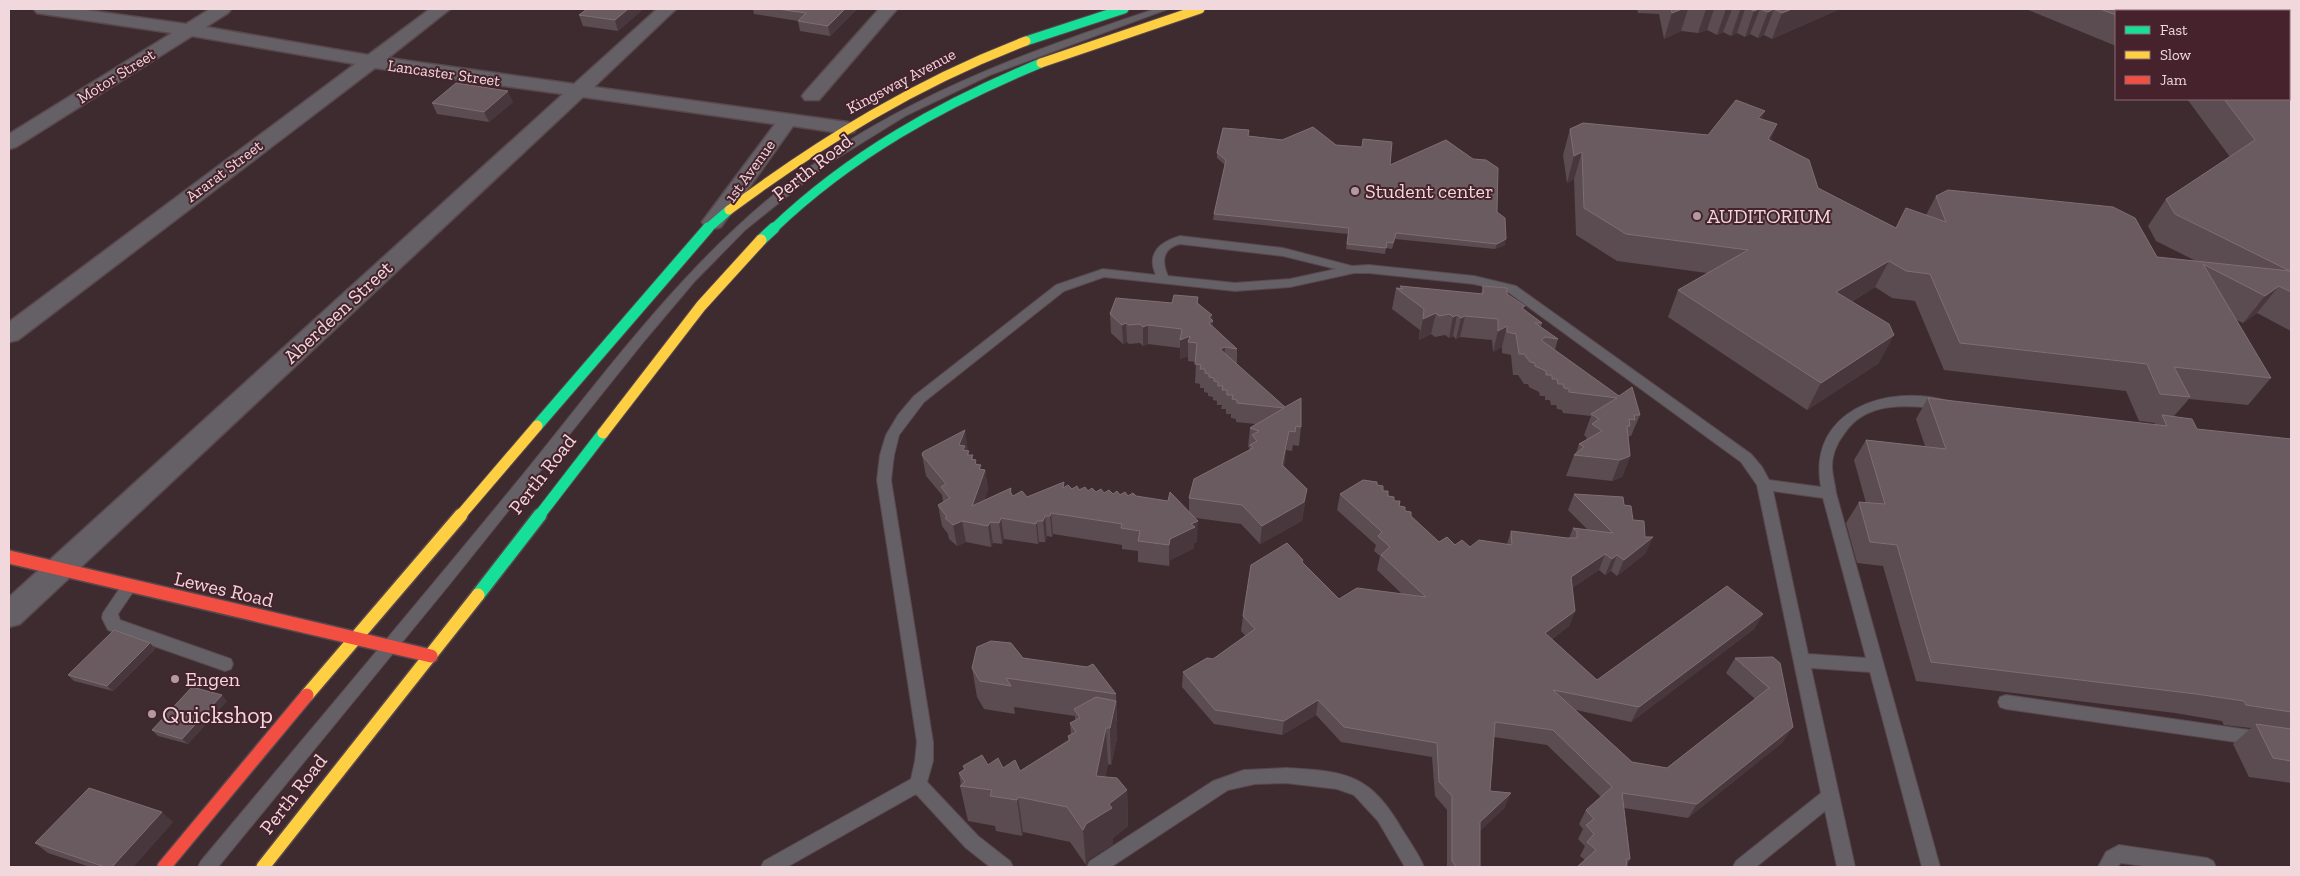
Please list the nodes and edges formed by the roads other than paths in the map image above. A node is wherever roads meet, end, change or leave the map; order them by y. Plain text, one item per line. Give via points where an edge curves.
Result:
1 (43, 9) edge
2 (222, 9) edge
3 (441, 9) edge
4 (667, 9) edge
5 (888, 9) edge
6 (1124, 9) edge
7 (1163, 9) edge
8 (1200, 9) edge
9 (190, 30) junction
10 (368, 62) junction
11 (578, 92) junction
12 (812, 96) dead end
13 (788, 120) junction
14 (847, 128) junction
15 (9, 143) edge
16 (713, 222) junction
17 (1354, 269) junction
18 (1163, 278) junction
19 (9, 334) edge
20 (1959, 406) edge
21 (1764, 485) junction
22 (1829, 493) junction
23 (9, 557) edge
24 (58, 570) junction
25 (129, 586) junction
26 (9, 615) edge
27 (354, 638) junction
28 (390, 647) junction
29 (431, 656) junction
30 (1802, 660) junction
31 (225, 664) dead end
32 (1875, 666) junction
33 (2006, 702) dead end
34 (2291, 743) edge
35 (918, 784) junction
36 (1831, 796) junction
37 (164, 867) edge
38 (207, 867) edge
39 (263, 867) edge
40 (770, 867) edge
41 (1004, 867) edge
42 (1096, 867) edge
43 (1415, 867) edge
44 (1742, 867) edge
45 (1846, 867) edge
46 (1931, 867) edge
47 (2106, 867) edge
48 (2207, 867) edge

1 - 9 street, Lancaster Street
2 - 9 street, Motor Street
3 - 10 street, Ararat Street
4 - 11 street, Aberdeen Street
5 - 12 street
6 - 14 main road, Kingsway Avenue via 1015,45 964,66 920,86
7 - 28 lane via 978,74 856,140 774,199 717,251 652,324
8 - 29 main road, Perth Road via 990,84 886,139 800,202 726,275
9 - 10 street, Lancaster Street
9 - 15 street, Motor Street
10 - 11 street, Lancaster Street
10 - 19 street, Ararat Street
11 - 13 street, Lancaster Street
11 - 24 street, Aberdeen Street
13 - 14 street, Lancaster Street
13 - 16 street, 1st Avenue
14 - 16 main road, Kingsway Avenue via 778,173
16 - 27 main road, Perth Road
17 - 18 lane via 1265,286 1235,287
17 - 18 lane via 1283,252 1180,240 1171,241 1158,256 1156,266
17 - 21 lane via 1474,280 1512,289 1746,458
18 - 35 lane via 1103,273 1060,288 919,399 890,437 884,480 925,742
20 - 22 lane via 1910,399 1867,407 1850,416 1830,445 1825,465
21 - 22 lane
21 - 30 lane
22 - 32 lane
23 - 24 main road, Lewes Road
24 - 25 main road, Lewes Road
24 - 26 street, Aberdeen Street
25 - 27 main road, Lewes Road
25 - 31 lane via 111,614 114,624
27 - 28 main road, Lewes Road
27 - 37 main road, Perth Road
28 - 29 main road, Lewes Road
28 - 38 lane
29 - 39 main road, Perth Road
30 - 32 lane
30 - 36 lane
32 - 46 lane
33 - 34 lane
35 - 40 lane
35 - 41 lane via 972,842
36 - 44 lane
36 - 45 lane
42 - 43 lane via 1229,781 1247,777 1319,777 1343,781 1360,789 1374,802
47 - 48 lane via 2112,858 2120,854

